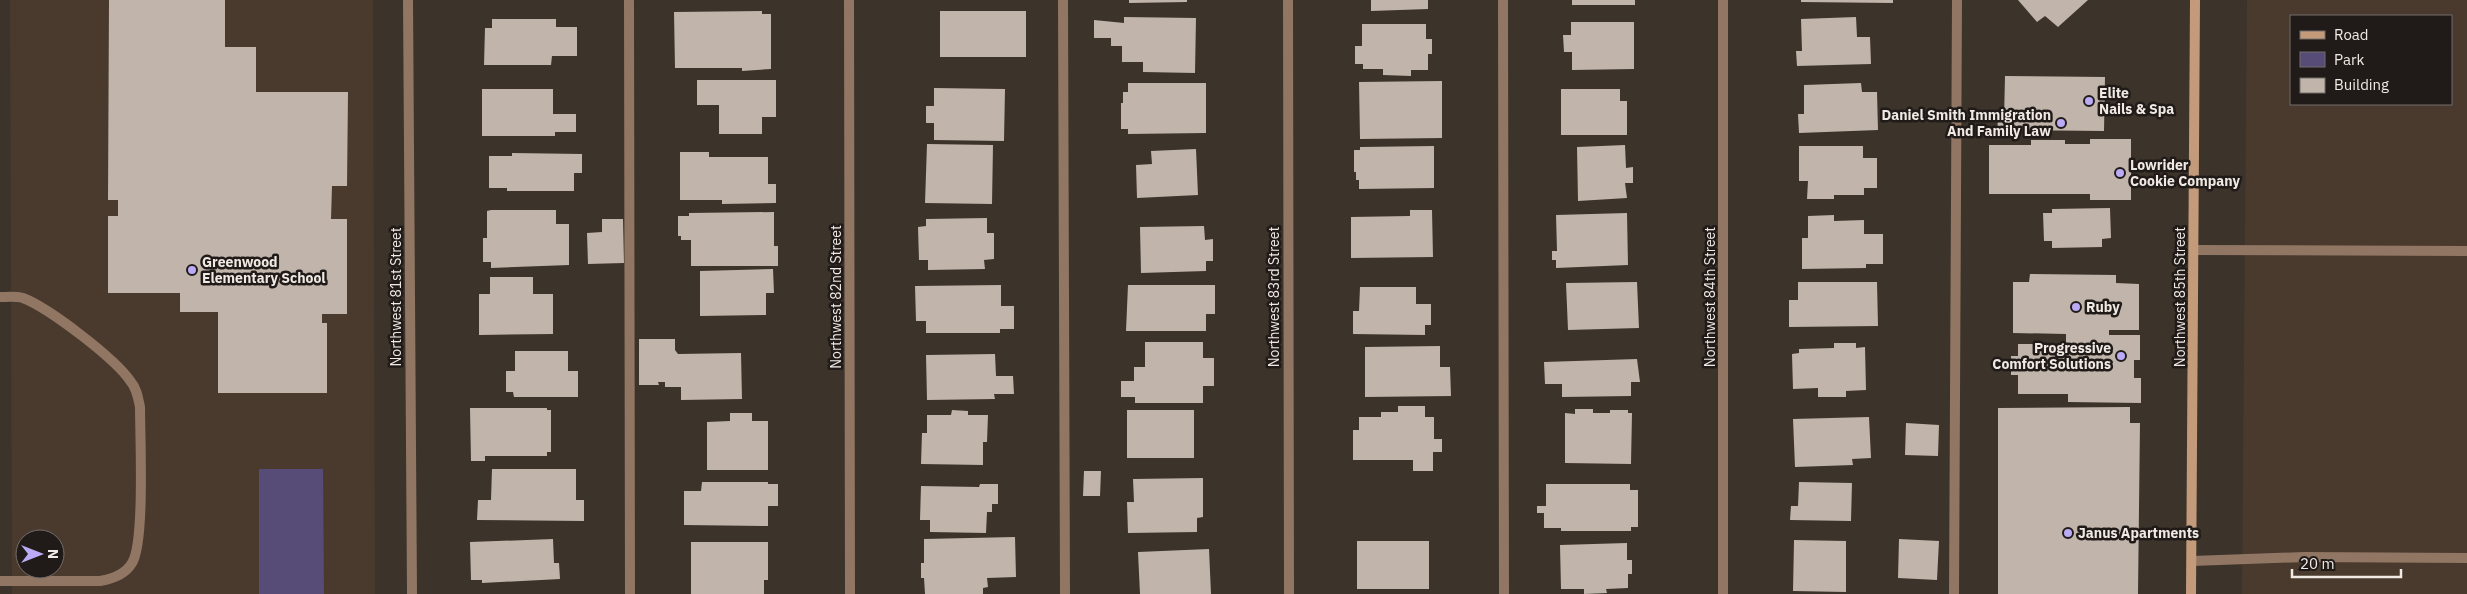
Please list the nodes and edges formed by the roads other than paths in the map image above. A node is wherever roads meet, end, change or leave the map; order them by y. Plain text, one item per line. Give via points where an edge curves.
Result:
1 (408, 0) edge
2 (629, 0) edge
3 (849, 0) edge
4 (1063, 0) edge
5 (1288, 0) edge
6 (1503, 0) edge
7 (1724, 0) edge
8 (1957, 0) edge
9 (2195, 0) edge
10 (2195, 250) junction
11 (2467, 251) edge
12 (0, 297) edge
13 (2467, 558) edge
14 (2192, 561) junction
15 (0, 581) edge
16 (412, 594) edge
17 (630, 594) edge
18 (850, 594) edge
19 (1065, 594) edge
20 (1289, 594) edge
21 (1504, 594) edge
22 (1723, 594) edge
23 (1954, 594) edge
24 (2191, 594) edge

1 - 16 street, Northwest 81st Street
2 - 17 street
3 - 18 street, Northwest 82nd Street
4 - 19 street
5 - 20 street, Northwest 83rd Street
6 - 21 street
7 - 22 street, Northwest 84th Street
8 - 23 street
9 - 10 main road, Northwest 85th Street
10 - 11 street
10 - 14 main road, Northwest 85th Street
12 - 15 street via 21,297 70,327 131,381 140,407 139,542 132,565 112,579 100,581
13 - 14 street via 2304,557
14 - 24 main road, Northwest 85th Street

